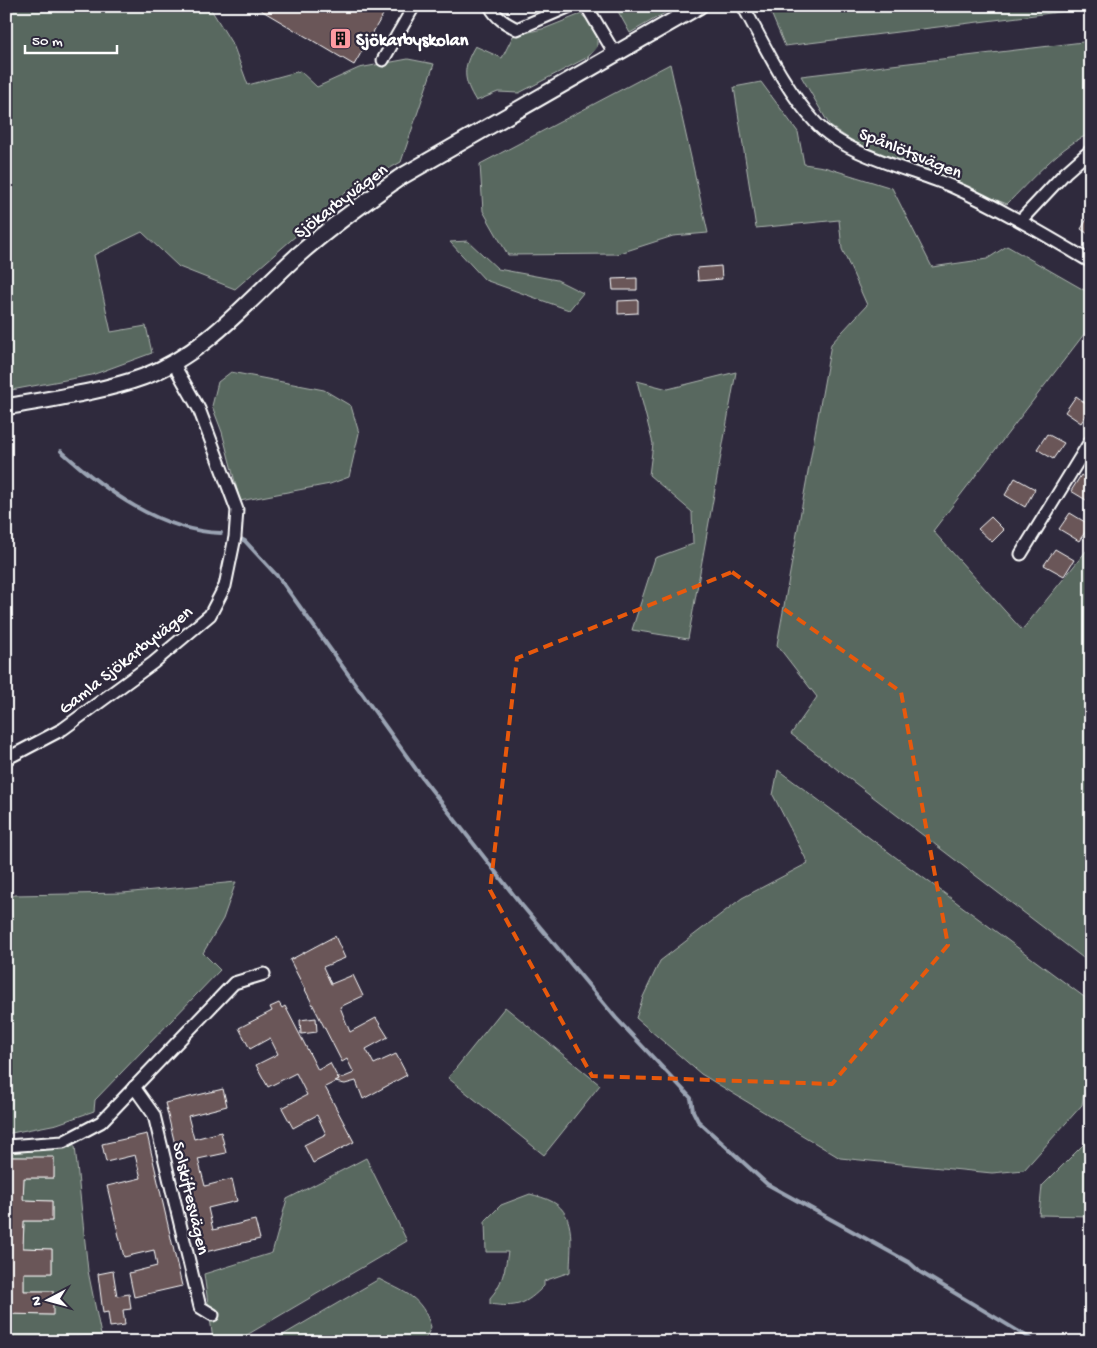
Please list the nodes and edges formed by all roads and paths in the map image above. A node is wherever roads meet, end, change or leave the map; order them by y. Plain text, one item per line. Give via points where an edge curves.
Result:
1 (414, 6) edge
2 (490, 6) edge
3 (570, 6) edge
4 (582, 6) edge
5 (699, 6) edge
6 (743, 6) edge
7 (614, 54) junction
8 (383, 60) dead end
9 (1091, 150) edge
10 (1021, 220) junction
11 (1091, 262) edge
12 (175, 361) junction
13 (6, 407) edge
14 (1091, 440) edge
15 (1021, 554) dead end
16 (6, 760) edge
17 (264, 974) dead end
18 (134, 1087) junction
19 (6, 1146) edge
20 (213, 1315) dead end

1 - 8 street
2 - 3 street via 502,21 517,29
4 - 7 street via 587,7
5 - 7 street, Sjökarbyvägen
6 - 10 street, Spånlötsvägen via 786,85 816,123 850,148 951,186
7 - 12 street, Sjökarbyvägen via 399,178 298,256 243,310
9 - 10 street
10 - 11 street, Spånlötsvägen
12 - 13 street, Sjökarbyvägen via 143,377
12 - 16 street, Gamla Sjökarbyvägen via 227,478 237,510 225,586 210,615 153,663 63,729
14 - 15 street
17 - 18 street via 234,983
18 - 19 street via 101,1122 63,1142
18 - 20 street, Solskiftesvägen via 154,1115 200,1307

